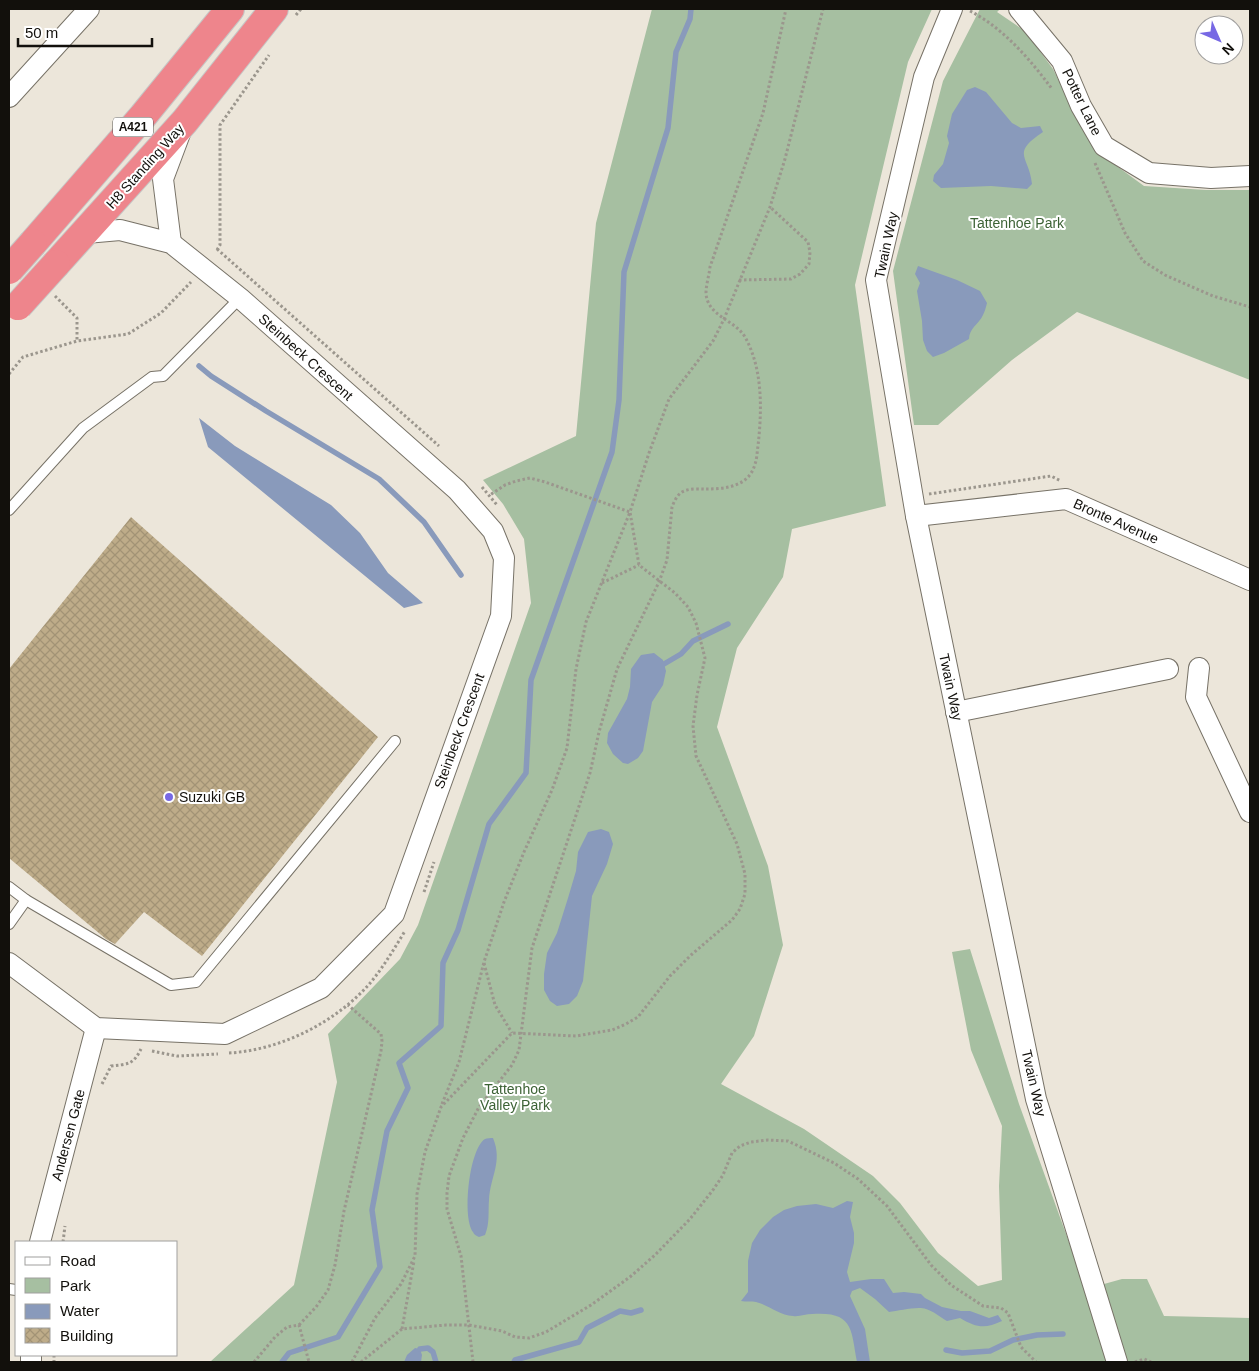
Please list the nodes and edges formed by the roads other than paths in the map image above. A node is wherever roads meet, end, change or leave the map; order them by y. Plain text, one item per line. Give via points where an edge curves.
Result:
1 (89, 9) edge
2 (230, 9) edge
3 (274, 9) edge
4 (952, 9) edge
5 (1019, 9) edge
6 (9, 97) edge
7 (185, 121) junction
8 (1250, 176) edge
9 (86, 233) junction
10 (171, 243) junction
11 (9, 270) edge
12 (240, 298) junction
13 (13, 311) edge
14 (9, 510) edge
15 (916, 516) junction
16 (1250, 580) edge
17 (1168, 668) dead end
18 (1199, 668) dead end
19 (956, 712) junction
20 (395, 741) dead end
21 (1250, 810) edge
22 (9, 887) edge
23 (26, 900) junction
24 (9, 924) edge
25 (9, 963) edge
26 (96, 1028) junction
27 (40, 1241) edge
28 (1117, 1362) edge

1 - 6 street
2 - 11 highway, A421, bridge via 143,116
3 - 7 highway, H8 Standing Way / A421
4 - 15 street, Twain Way via 924,77 876,280
5 - 8 street, Potter Lane via 1062,61 1081,106 1104,146 1149,173 1211,178
7 - 9 highway, H8 Standing Way / A421
7 - 10 street via 162,179
9 - 10 street, Steinbeck Crescent via 120,230
9 - 13 highway, H8 Standing Way / A421, bridge
10 - 12 street, Steinbeck Crescent
12 - 14 lane via 163,376 152,377 83,428
12 - 26 street, Steinbeck Crescent via 457,490 493,531 504,558 501,616 394,914 321,988 225,1034
15 - 16 street, Bronte Avenue via 1066,499
15 - 19 street, Twain Way
17 - 19 street
18 - 21 street via 1196,697
19 - 28 street, Twain Way via 1036,1098
20 - 23 lane via 196,982 171,986
22 - 23 lane
23 - 24 lane
25 - 26 street
26 - 27 street, Andersen Gate

